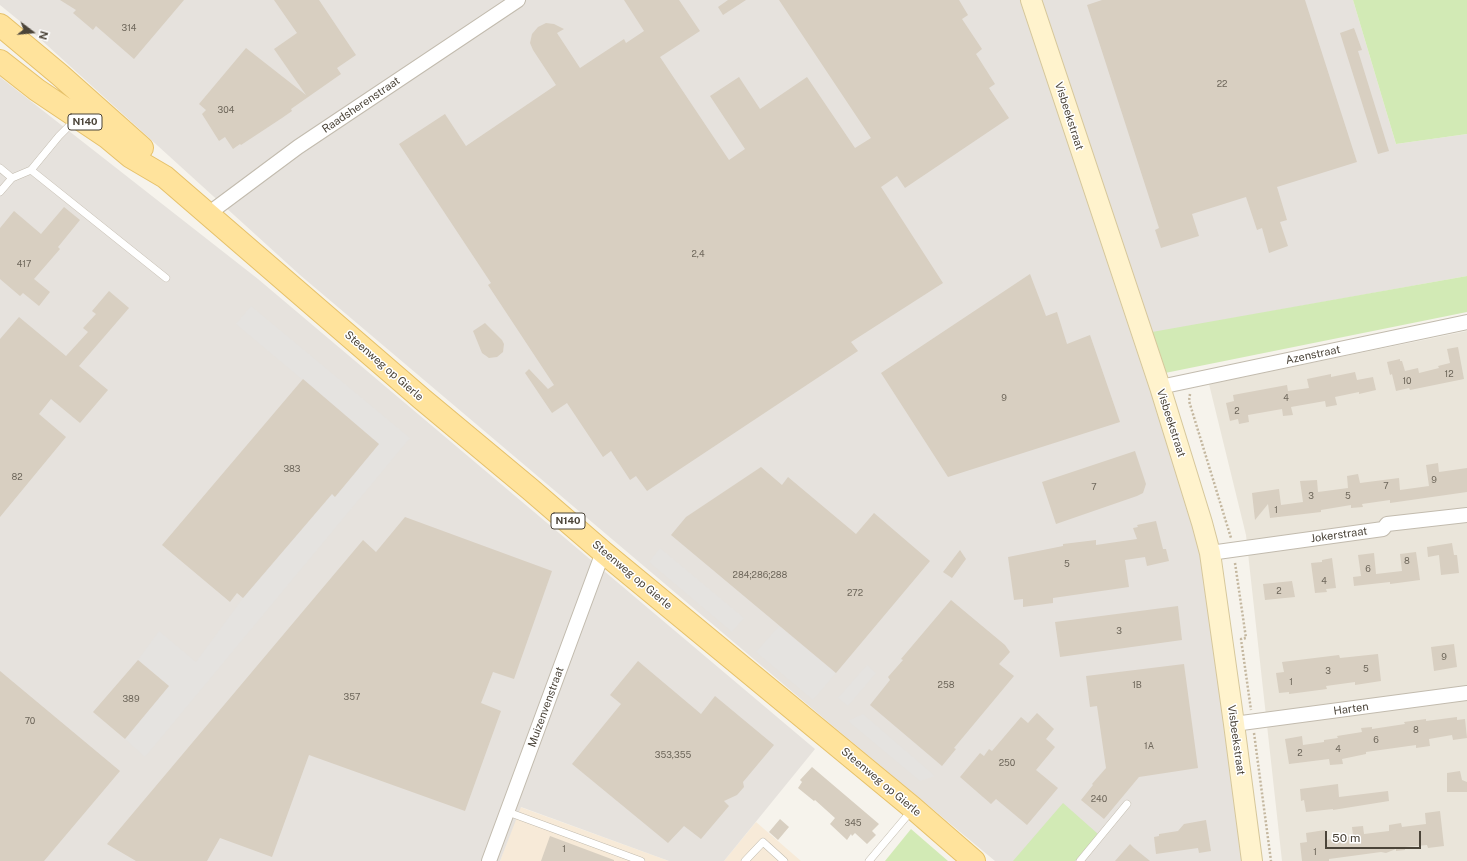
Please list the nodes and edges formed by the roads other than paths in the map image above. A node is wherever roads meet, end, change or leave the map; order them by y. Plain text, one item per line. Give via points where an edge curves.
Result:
1 (518, 0) edge
2 (1031, 0) edge
3 (0, 25) edge
4 (0, 61) edge
5 (78, 117) junction
6 (0, 168) edge
7 (31, 170) junction
8 (165, 177) junction
9 (12, 178) junction
10 (0, 192) edge
11 (208, 214) junction
12 (166, 278) dead end
13 (1467, 322) edge
14 (1160, 387) junction
15 (1467, 515) edge
16 (603, 552) junction
17 (1210, 553) junction
18 (1467, 693) edge
19 (1243, 723) junction
20 (1128, 804) dead end
21 (913, 808) junction
22 (508, 812) junction
23 (489, 861) edge
24 (641, 861) edge
25 (745, 861) edge
26 (784, 861) edge
27 (869, 861) edge
28 (974, 861) edge
29 (1080, 861) edge
30 (1252, 861) edge

1 - 11 street, Raadsherenstraat via 298,147
2 - 14 street, Visbeekstraat
3 - 8 main road, Steenweg op Gierle / N140 via 138,144
4 - 5 main road, Steenweg op Gierle / N140
5 - 7 lane
5 - 8 main road, Steenweg op Gierle / N140 via 132,157
6 - 9 lane
7 - 9 lane
7 - 12 lane
8 - 11 main road, Steenweg op Gierle / N140
9 - 10 lane
11 - 16 main road, Steenweg op Gierle / N140
13 - 14 street, Azenstraat
14 - 17 street, Visbeekstraat
15 - 17 street, Jokerstraat via 1387,524 1382,529
16 - 21 main road, Steenweg op Gierle / N140
16 - 22 street, Muizenvenstraat
17 - 19 street, Visbeekstraat
18 - 19 street, Harten
19 - 30 street, Visbeekstraat
20 - 29 lane
21 - 27 lane
21 - 28 main road, Steenweg op Gierle / N140
22 - 23 street, Muizenvenstraat
22 - 24 lane
25 - 26 lane via 763,842

